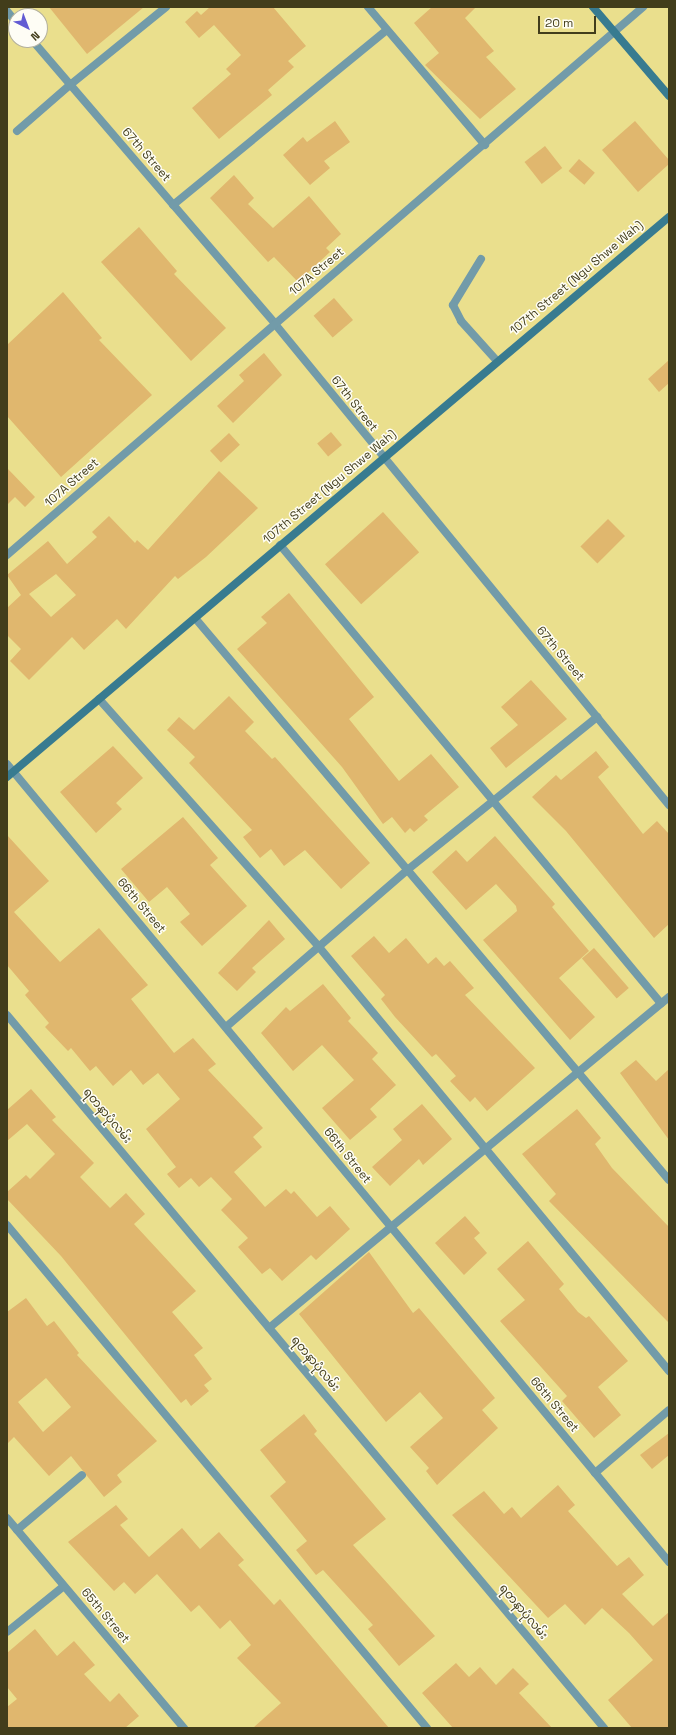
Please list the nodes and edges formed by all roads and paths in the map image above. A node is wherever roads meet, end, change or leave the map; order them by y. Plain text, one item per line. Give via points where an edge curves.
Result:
1 (166, 7) edge
2 (368, 7) edge
3 (593, 7) edge
4 (643, 7) edge
5 (387, 30) junction
6 (614, 32) junction
7 (39, 48) edge
8 (70, 85) junction
9 (669, 96) edge
10 (17, 131) dead end
11 (485, 145) junction
12 (173, 205) junction
13 (669, 217) edge
14 (481, 258) dead end
15 (275, 324) junction
16 (497, 361) junction
17 (382, 458) junction
18 (280, 545) junction
19 (7, 555) edge
20 (195, 618) junction
21 (99, 699) junction
22 (597, 718) junction
23 (7, 764) edge
24 (10, 775) edge
25 (493, 802) junction
26 (669, 805) edge
27 (406, 871) junction
28 (319, 946) junction
29 (667, 1000) edge
30 (7, 1015) edge
31 (226, 1027) junction
32 (578, 1073) junction
33 (484, 1150) junction
34 (669, 1180) edge
35 (7, 1225) edge
36 (390, 1228) junction
37 (269, 1328) junction
38 (669, 1372) edge
39 (669, 1410) edge
40 (595, 1473) junction
41 (82, 1475) dead end
42 (7, 1518) edge
43 (17, 1530) junction
44 (669, 1562) edge
45 (64, 1586) junction
46 (7, 1632) edge
47 (184, 1728) edge
48 (427, 1728) edge
49 (604, 1728) edge

1 - 8 street
2 - 5 street
3 - 6 main road
4 - 6 street, 107A Street
5 - 11 street
5 - 12 street
6 - 9 main road
6 - 11 street, 107A Street
7 - 8 street, 67th Street
8 - 10 street
8 - 12 street, 67th Street
11 - 15 street, 107A Street
12 - 15 street, 67th Street
13 - 16 main road, 107th Street (Ngu Shwe Wah)
14 - 16 street via 460,288 453,305 461,320
15 - 17 street, 67th Street
15 - 19 street, 107A Street
16 - 17 main road, 107th Street (Ngu Shwe Wah)
17 - 18 main road, 107th Street (Ngu Shwe Wah)
17 - 22 street, 67th Street
18 - 20 main road, 107th Street (Ngu Shwe Wah)
18 - 25 street
20 - 21 main road, 107th Street (Ngu Shwe Wah)
20 - 27 street
21 - 24 main road, 107th Street (Ngu Shwe Wah)
21 - 28 street
22 - 25 street
22 - 26 street, 67th Street
23 - 24 street, 66th Street
24 - 31 street, 66th Street
25 - 27 street
25 - 29 street
27 - 28 street
27 - 32 street
28 - 31 street
28 - 33 street
29 - 32 street
30 - 37 street, ရတနာပုံလမ်း
31 - 36 street, 66th Street
32 - 33 street
32 - 34 street
33 - 36 street
33 - 38 street
35 - 48 street
36 - 37 street
36 - 40 street, 66th Street
37 - 49 street, ရတနာပုံလမ်း
39 - 40 street
40 - 44 street, 66th Street
41 - 43 street
42 - 43 street, 65th Street
43 - 45 street, 65th Street
45 - 46 street
45 - 47 street, 65th Street

